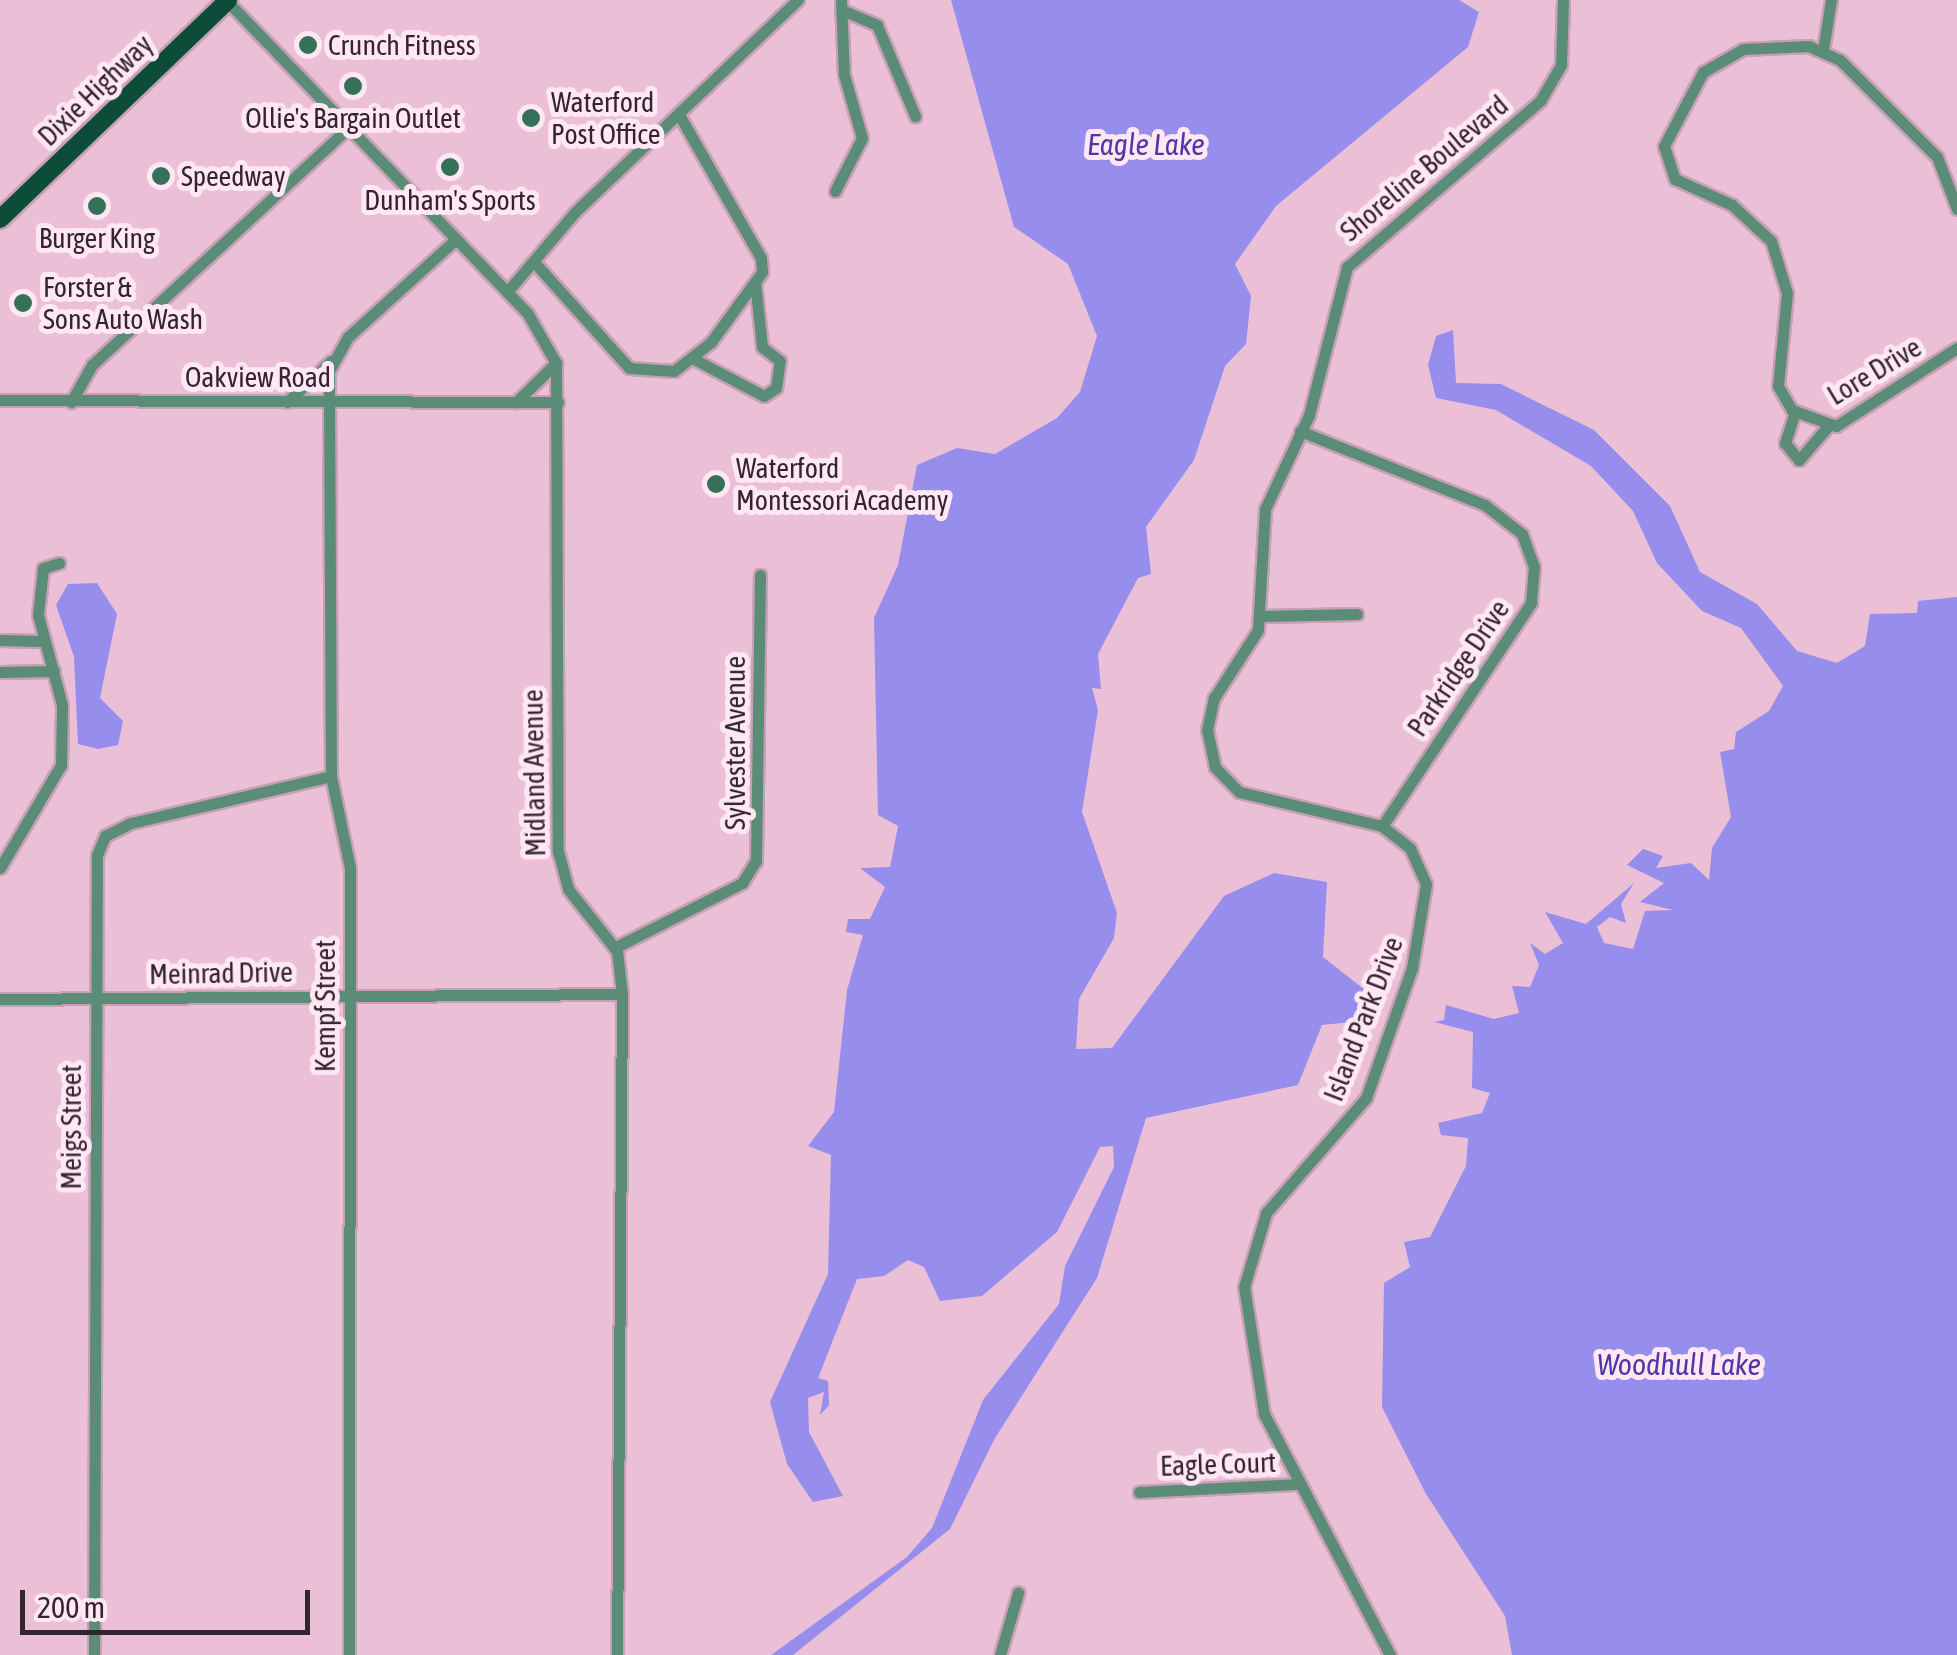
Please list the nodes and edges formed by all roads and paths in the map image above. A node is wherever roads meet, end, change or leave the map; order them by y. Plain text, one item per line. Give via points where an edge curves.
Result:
1 (799, 0) edge
2 (1563, 0) edge
3 (1832, 0) edge
4 (228, 1) edge
5 (842, 5) edge
6 (1823, 50) junction
7 (679, 115) junction
8 (915, 116) dead end
9 (349, 126) junction
10 (78, 144) junction
11 (836, 191) dead end
12 (0, 204) edge
13 (1957, 209) edge
14 (0, 219) edge
15 (456, 239) junction
16 (534, 262) junction
17 (755, 282) junction
18 (506, 292) junction
19 (1957, 348) edge
20 (692, 358) junction
21 (332, 360) junction
22 (556, 363) junction
23 (0, 400) edge
24 (70, 402) junction
25 (287, 402) junction
26 (330, 402) junction
27 (516, 402) junction
28 (558, 402) junction
29 (1795, 412) junction
30 (1828, 426) junction
31 (1300, 431) junction
32 (59, 563) dead end
33 (760, 575) dead end
34 (1358, 614) dead end
35 (1262, 616) junction
36 (0, 640) edge
37 (40, 641) junction
38 (54, 671) junction
39 (0, 672) edge
40 (330, 776) junction
41 (1382, 826) junction
42 (0, 868) edge
43 (614, 948) junction
44 (622, 994) junction
45 (350, 996) junction
46 (98, 999) junction
47 (0, 1000) edge
48 (1299, 1484) junction
49 (1138, 1492) dead end
50 (1018, 1593) dead end
51 (94, 1655) edge
52 (349, 1655) edge
53 (617, 1655) edge
54 (1000, 1655) edge
55 (1390, 1655) edge

1 - 7 street
2 - 31 street, Shoreline Boulevard via 1561,65 1540,102 1347,266
3 - 6 street
4 - 9 street, Midland Avenue
4 - 10 main road, Dixie Highway
5 - 8 street via 877,25
5 - 11 street via 844,75 862,138
6 - 13 street via 1937,157
6 - 29 street, Lore Drive via 1765,44 1703,72 1662,156 1675,179 1732,205 1771,241 1787,293 1778,386
7 - 16 street
7 - 17 street via 754,241 762,272
9 - 15 street, Midland Avenue
9 - 24 street via 92,365
10 - 12 main road via 57,151
10 - 14 main road, Dixie Highway
15 - 18 street, Midland Avenue
15 - 21 street
16 - 18 street
16 - 20 street via 628,368 674,371
17 - 20 street
17 - 20 street via 762,347 780,361 776,388 764,396
18 - 22 street, Midland Avenue via 544,333
19 - 30 street, Lore Drive via 1855,418
21 - 25 street
21 - 26 street, Kempf Street
22 - 27 street
22 - 28 street, Midland Avenue
23 - 24 street, Oakview Road
24 - 25 street, Oakview Road
25 - 26 street, Oakview Road
26 - 27 street, Oakview Road
26 - 40 street, Kempf Street
27 - 28 street, Oakview Road
28 - 43 street, Midland Avenue via 558,852 568,890
29 - 30 street, Lore Drive
29 - 30 street via 1786,443 1799,460
31 - 35 street, Shoreline Boulevard via 1258,536
31 - 41 street, Parkridge Drive via 1484,504 1522,534 1534,567 1532,603
32 - 37 street via 43,568
33 - 43 street, Sylvester Avenue via 756,861 742,883
34 - 35 street
35 - 41 street via 1210,711 1216,767 1265,804
36 - 37 street
37 - 38 street
38 - 39 street
38 - 42 street via 62,705 61,765
40 - 45 street, Kempf Street via 348,850
40 - 46 street, Meigs Street via 105,836 96,861
41 - 48 street, Island Park Drive via 1410,848 1426,884 1412,968 1366,1098 1266,1213 1246,1264 1251,1366
43 - 44 street, Midland Avenue
44 - 45 street, Meinrad Drive
44 - 53 street, Midland Avenue
45 - 46 street, Meinrad Drive
45 - 52 street, Kempf Street
46 - 47 street, Meinrad Drive
46 - 51 street, Meigs Street
48 - 49 street, Eagle Court
48 - 55 street, Island Park Drive
50 - 54 street

